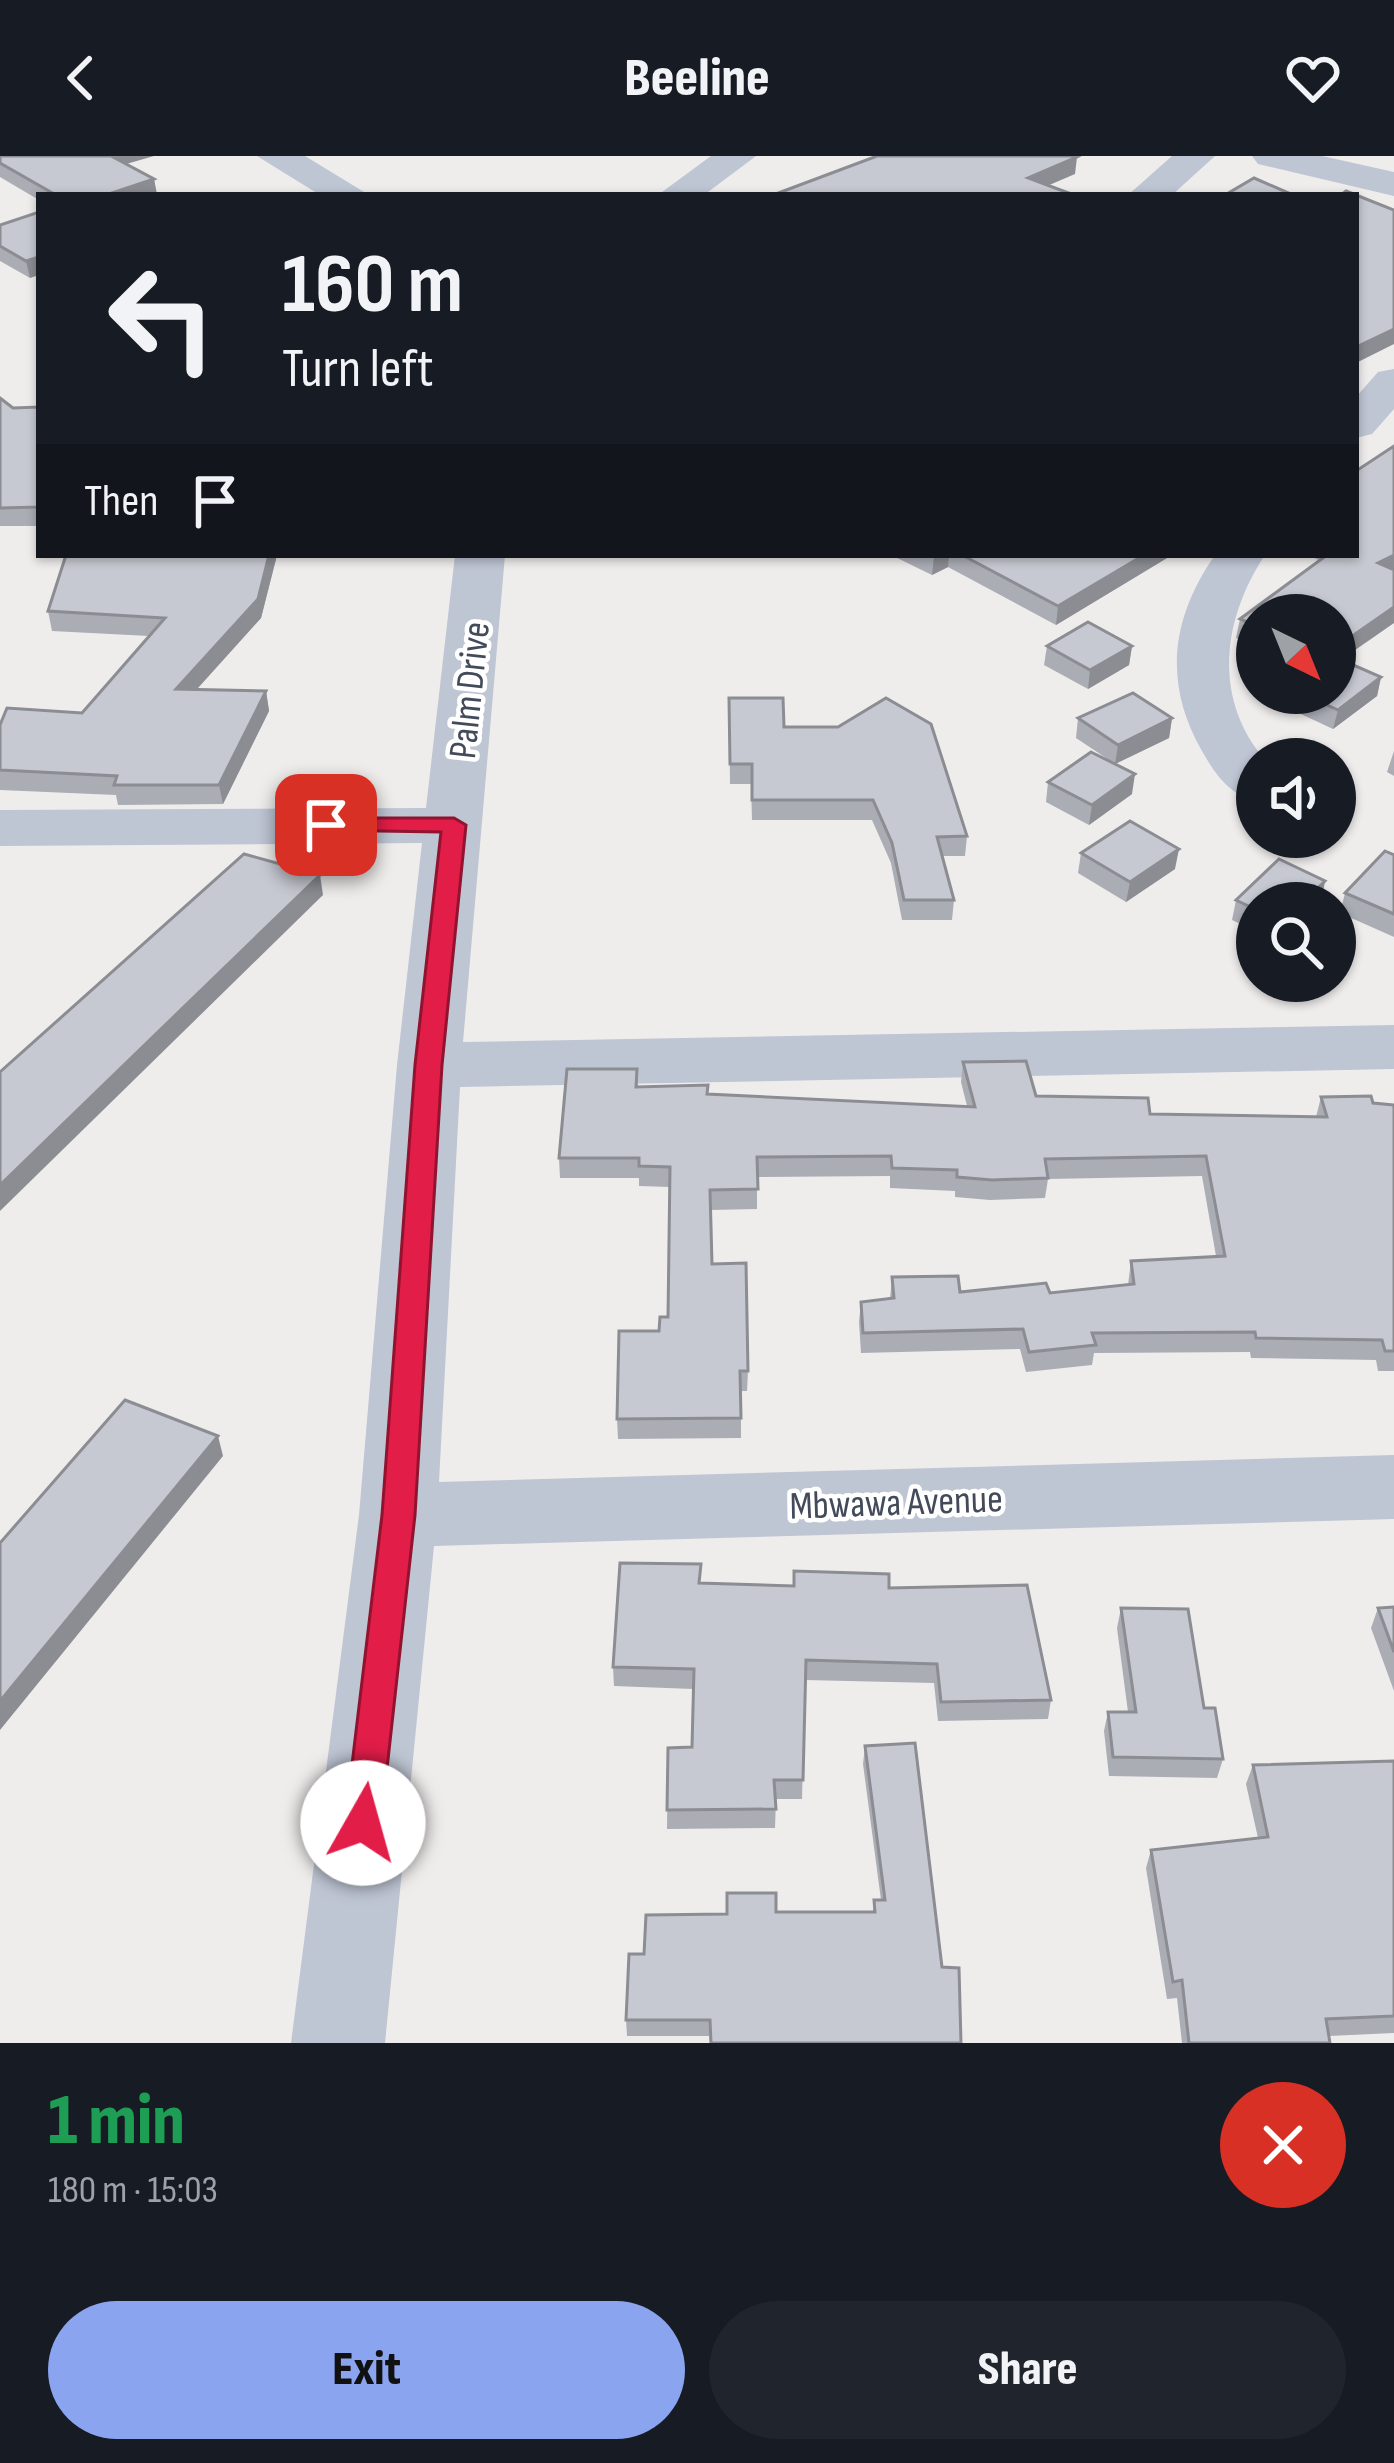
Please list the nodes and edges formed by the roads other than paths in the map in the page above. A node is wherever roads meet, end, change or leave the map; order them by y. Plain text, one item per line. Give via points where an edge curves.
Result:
1 (276, 156) edge
2 (737, 156) edge
3 (1196, 156) edge
4 (1271, 156) edge
5 (1394, 184) edge
6 (343, 192) edge
7 (683, 192) edge
8 (1152, 192) edge
9 (1394, 382) edge
10 (1359, 421) edge
11 (481, 558) edge
12 (1238, 558) edge
13 (1236, 764) edge
14 (454, 825) junction
15 (0, 828) edge
16 (1394, 1047) edge
17 (429, 1065) junction
18 (1394, 1487) edge
19 (398, 1515) junction
20 (338, 2043) edge

1 - 6 street
2 - 7 street
3 - 8 street
4 - 5 street
9 - 10 street
11 - 14 street, Palm Drive
12 - 13 street via 1205,608 1198,652 1204,698
14 - 15 street
14 - 17 street, Palm Drive
16 - 17 street
17 - 19 street, Palm Drive
18 - 19 street, Mbwawa Avenue
19 - 20 street, Palm Drive

